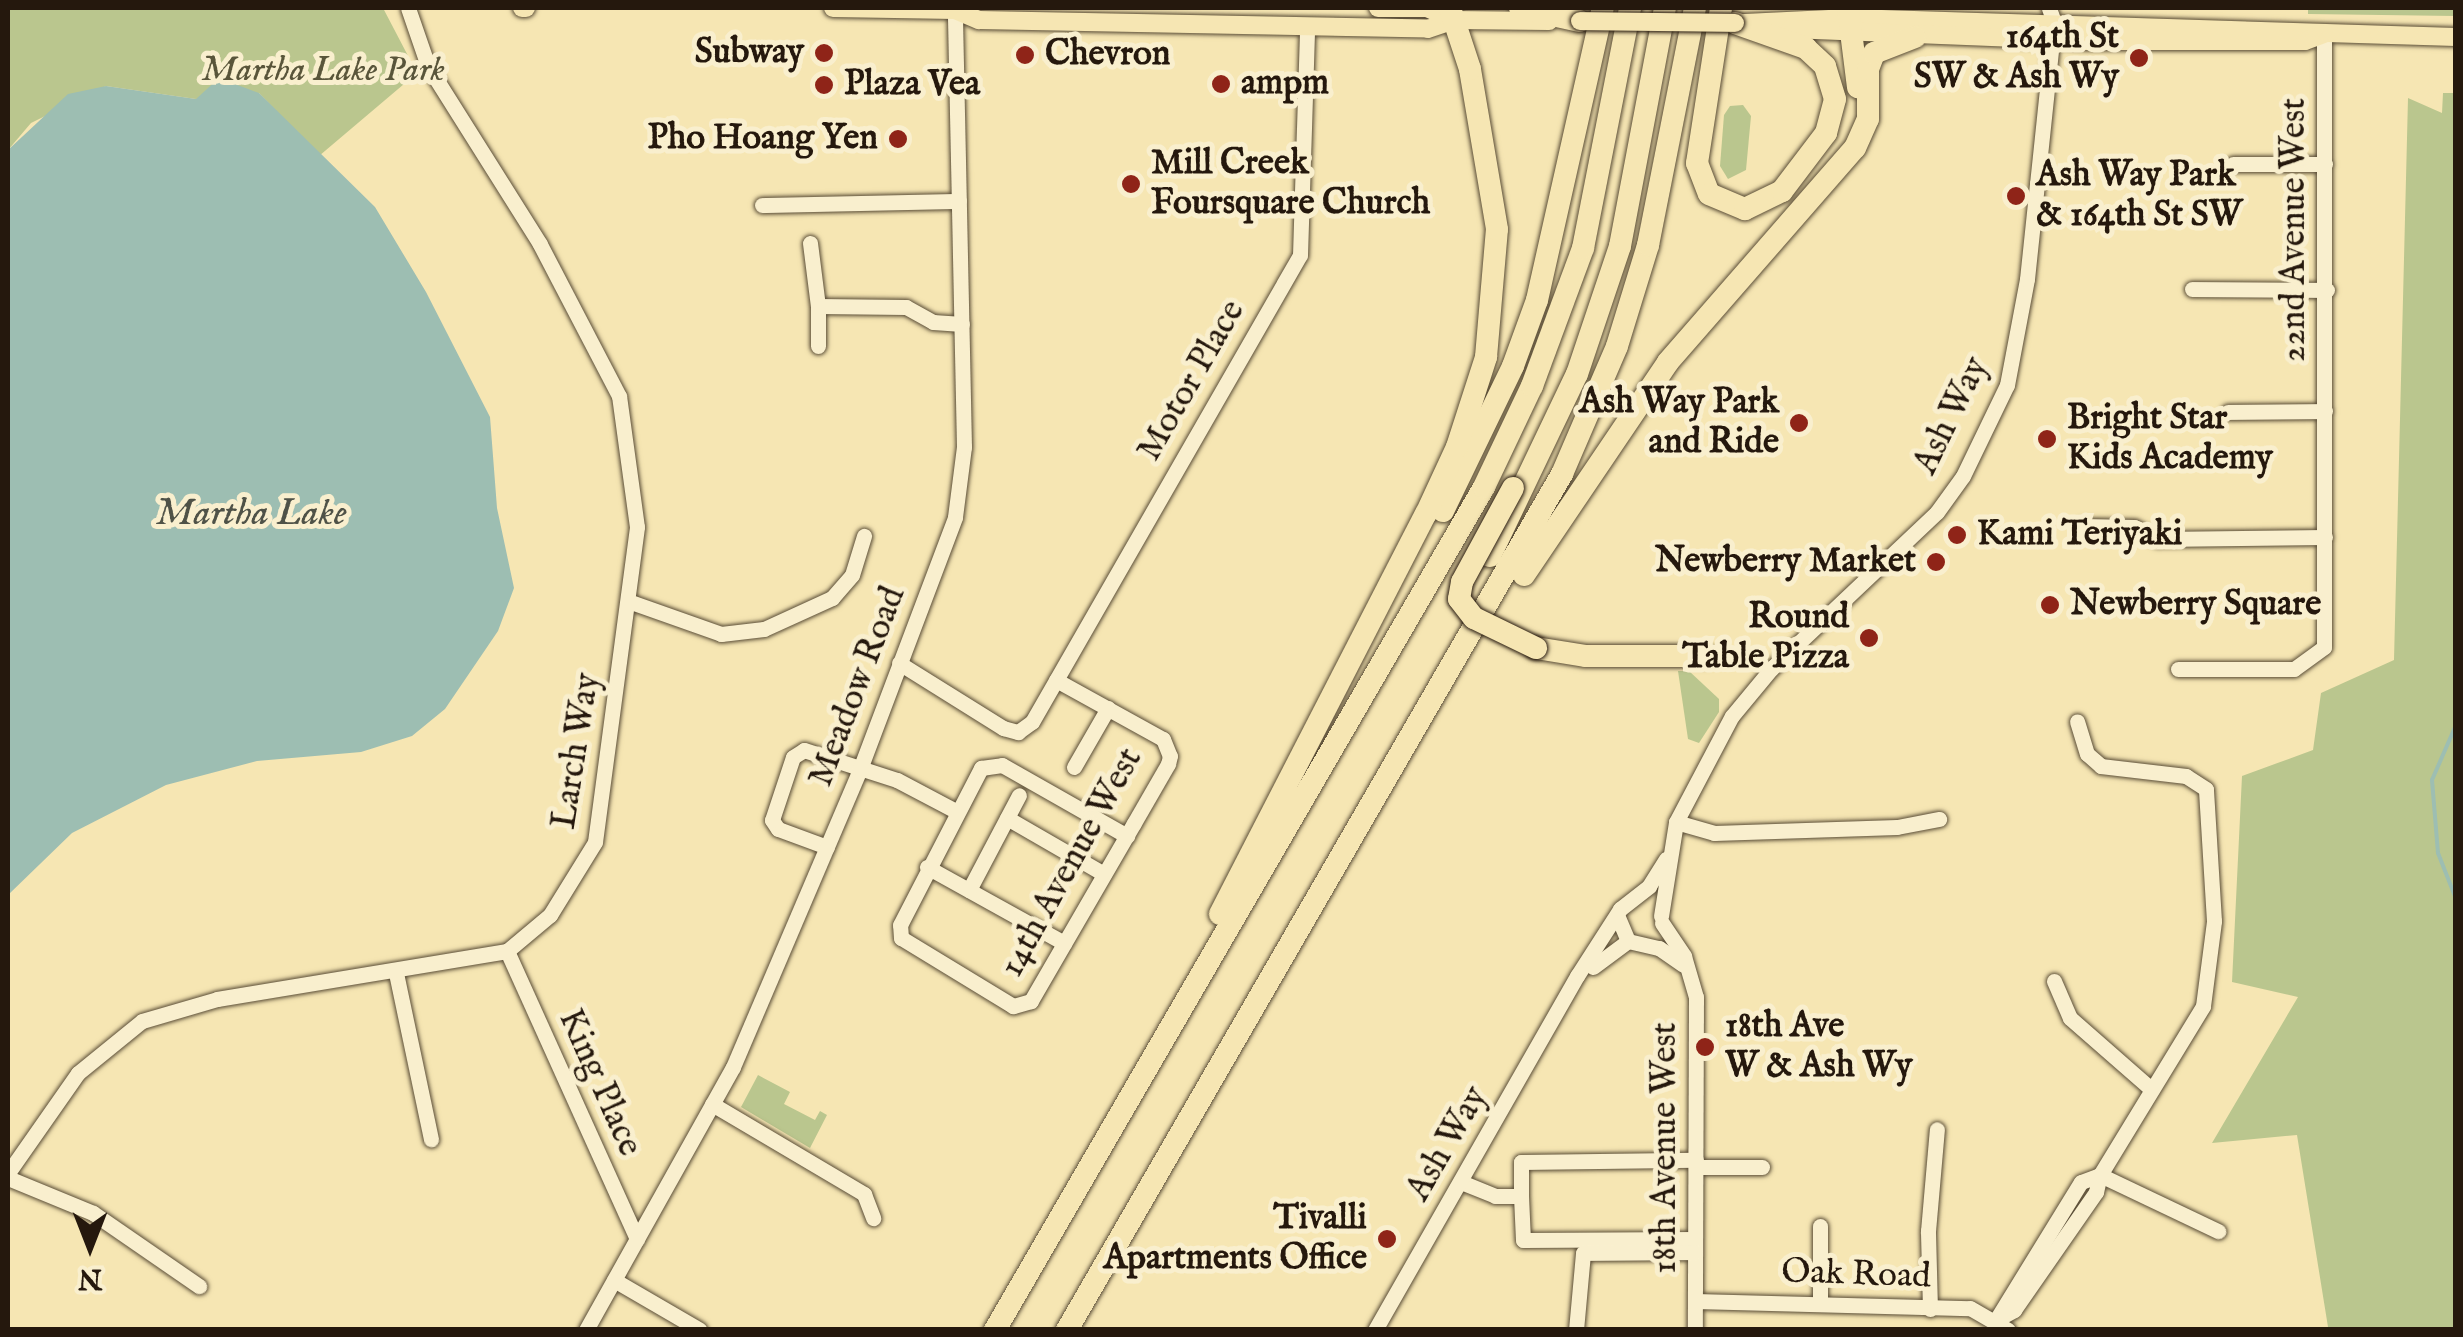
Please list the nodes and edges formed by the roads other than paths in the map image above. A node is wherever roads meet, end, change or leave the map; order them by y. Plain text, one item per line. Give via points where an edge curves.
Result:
1 (408, 8) edge
2 (833, 8) edge
3 (956, 8) edge
4 (1378, 8) edge
5 (1520, 8) edge
6 (1603, 8) edge
7 (1630, 8) edge
8 (1654, 8) edge
9 (1665, 8) edge
10 (1694, 8) edge
11 (1452, 14) edge
12 (1728, 16) edge
13 (2055, 19) edge
14 (1850, 20) edge
15 (1580, 21) junction
16 (1307, 26) junction
17 (2324, 34) junction
18 (1914, 37) junction
19 (2456, 37) edge
20 (2233, 164) dead end
21 (2325, 164) junction
22 (1828, 176) junction
23 (959, 201) junction
24 (762, 205) dead end
25 (810, 243) dead end
26 (2192, 289) dead end
27 (2327, 290) junction
28 (818, 306) junction
29 (962, 324) junction
30 (818, 346) dead end
31 (2325, 411) junction
32 (2228, 412) dead end
33 (2083, 526) dead end
34 (864, 536) dead end
35 (2325, 537) junction
36 (628, 601) junction
37 (1484, 623) junction
38 (1706, 656) dead end
39 (899, 664) junction
40 (2178, 669) dead end
41 (1056, 680) junction
42 (1341, 686) junction
43 (1443, 690) junction
44 (1108, 708) junction
45 (2077, 722) dead end
46 (1074, 767) dead end
47 (860, 769) junction
48 (1019, 795) dead end
49 (954, 810) junction
50 (1007, 818) junction
51 (1939, 818) dead end
52 (1676, 822) junction
53 (1126, 836) junction
54 (827, 847) junction
55 (1668, 856) junction
56 (927, 867) junction
57 (1104, 874) junction
58 (969, 890) junction
59 (1631, 900) junction
60 (1618, 916) junction
61 (1662, 919) junction
62 (1635, 942) junction
63 (1064, 943) junction
64 (508, 951) junction
65 (1688, 968) junction
66 (396, 973) junction
67 (2054, 981) dead end
68 (1573, 988) junction
69 (2151, 1088) junction
70 (712, 1104) junction
71 (1937, 1129) dead end
72 (431, 1139) dead end
73 (1696, 1164) junction
74 (1762, 1167) dead end
75 (2100, 1175) junction
76 (8, 1176) edge
77 (1461, 1182) junction
78 (1522, 1196) junction
79 (1069, 1200) junction
80 (872, 1218) dead end
81 (1820, 1226) dead end
82 (2218, 1230) dead end
83 (637, 1239) junction
84 (1695, 1245) junction
85 (614, 1280) junction
86 (199, 1286) dead end
87 (1695, 1301) junction
88 (1820, 1304) junction
89 (1930, 1309) junction
90 (2002, 1325) edge
91 (586, 1330) edge
92 (700, 1330) edge
93 (995, 1330) edge
94 (1067, 1330) edge
95 (1375, 1330) edge
96 (1576, 1330) edge
97 (1695, 1330) edge

1 - 36 street, Larch Way via 428,66 540,244 619,396 637,526
2 - 3 main road
3 - 16 main road via 979,20
3 - 23 street, Meadow Road
4 - 11 main road
5 - 15 highway
6 - 42 highway via 1552,253 1513,366 1466,468
7 - 79 highway via 1583,248 1532,386 1484,486
8 - 37 highway, bridge via 1606,263 1576,354 1459,590 1462,608
9 - 37 highway via 1620,246 1557,422 1471,599
10 - 43 highway via 1660,193 1617,346 1555,488
11 - 15 main road
11 - 16 main road via 1428,29
11 - 42 highway via 1492,184 1499,259 1494,317 1457,447
12 - 12 highway via 1810,51 1830,76 1835,99 1826,133 1782,192 1745,210 1709,194 1697,163
12 - 14 main road
12 - 15 main road, bridge
13 - 14 main road
13 - 17 main road
13 - 18 main road
13 - 52 street, Ash Way via 2017,346 1986,434 1937,512 1744,700
14 - 18 main road
14 - 22 highway via 1859,97 1850,130 1828,162
16 - 41 street, Motor Place via 1300,255
17 - 19 main road
17 - 21 street, 22nd Avenue West
18 - 22 highway via 1874,53 1868,119 1856,148
20 - 21 street
21 - 27 street, 22nd Avenue West
22 - 43 highway via 1647,388
23 - 24 street
23 - 29 street, Meadow Road
25 - 28 street
26 - 27 street
27 - 31 street, 22nd Avenue West
28 - 29 street via 906,307 933,322
28 - 30 street
29 - 39 street, Meadow Road via 960,498
31 - 32 street
31 - 35 street, 22nd Avenue West
33 - 35 street via 2134,527 2158,539
34 - 36 street via 852,575 832,598 764,629 721,634
35 - 40 street, 22nd Avenue West via 2324,647 2313,661 2294,669
36 - 64 street, Larch Way via 595,842 550,915
37 - 38 highway, bridge via 1536,648 1586,656
39 - 41 street, Motor Place via 1018,732 1032,722
39 - 47 street, Meadow Road
41 - 44 street
42 - 79 highway
43 - 94 highway
44 - 46 street
44 - 53 street, 14th Avenue West via 1168,746 1168,764
45 - 69 street via 2087,754 2101,766 2186,776 2206,789 2214,920 2203,1006
47 - 49 street
47 - 54 street, Meadow Road
47 - 54 street via 811,750 794,757 772,820 778,829
48 - 50 street
49 - 53 street via 980,768 994,764
49 - 56 street
50 - 57 street
50 - 58 street
51 - 52 street via 1896,828 1714,834
52 - 55 street, Ash Way
53 - 57 street, 14th Avenue West
54 - 70 street, Meadow Road
55 - 59 street, Ash Way
55 - 61 street, Ash Way
56 - 58 street
56 - 63 street, 14th Avenue West via 899,932 906,945 1022,1007
57 - 63 street, 14th Avenue West
58 - 63 street
59 - 60 street
59 - 61 street via 1651,900
60 - 62 street
60 - 68 street, Ash Way
61 - 62 street via 1655,937
61 - 65 street, 18th Avenue West
62 - 65 street
62 - 68 street, Ash Way via 1608,950
64 - 66 street, Larch Way
64 - 83 street, King Place
65 - 73 street, 18th Avenue West via 1696,997
66 - 72 street
66 - 76 street, Larch Way via 217,998 142,1021 78,1074
67 - 69 street via 2070,1018
68 - 77 street, Ash Way
69 - 75 street
70 - 80 street via 864,1194
70 - 83 street, Meadow Road
71 - 89 street via 1928,1231
73 - 74 street
73 - 78 street via 1522,1162
73 - 84 street, 18th Avenue West
75 - 82 street
75 - 90 street via 2096,1192
76 - 86 street via 92,1213
77 - 78 street via 1495,1196
77 - 95 street, Ash Way
78 - 84 street via 1523,1240
79 - 93 highway
81 - 88 street
83 - 85 street, Meadow Road
84 - 87 street, 18th Avenue West
84 - 96 street via 1584,1253
85 - 91 street, Meadow Road
85 - 92 street
87 - 88 street, Oak Road
87 - 97 street, 18th Avenue West
88 - 89 street, Oak Road
89 - 90 street, Oak Road via 1970,1308

